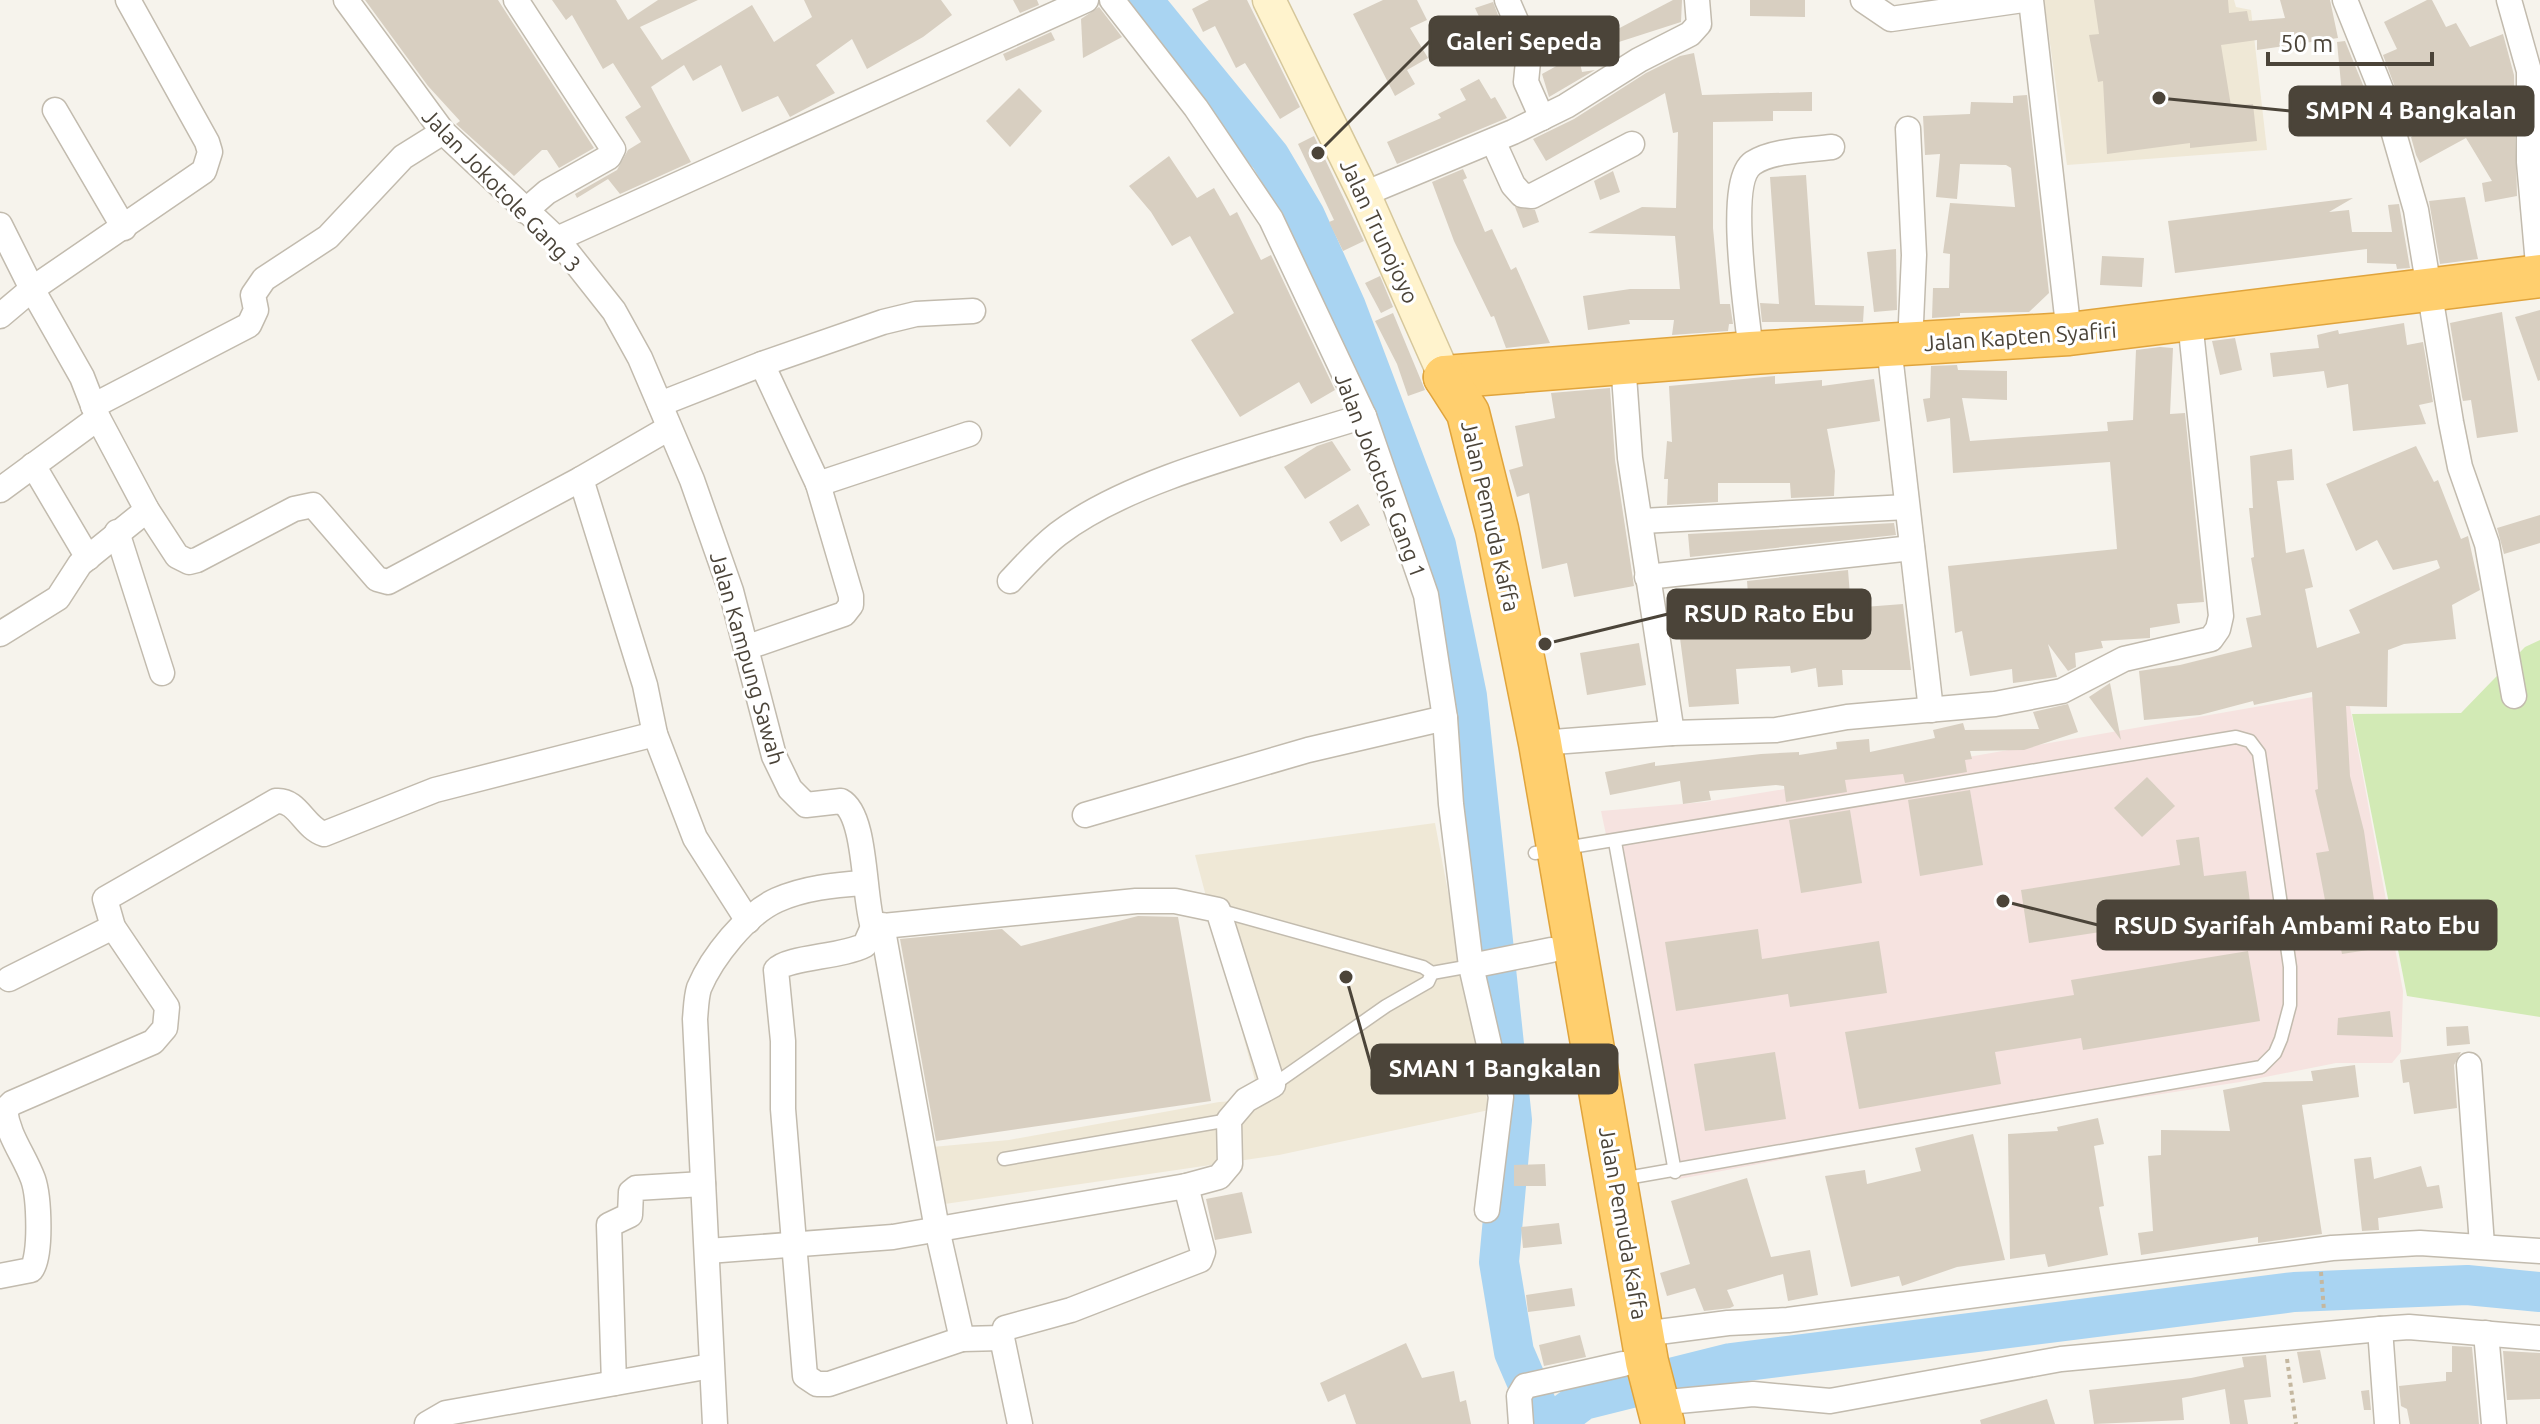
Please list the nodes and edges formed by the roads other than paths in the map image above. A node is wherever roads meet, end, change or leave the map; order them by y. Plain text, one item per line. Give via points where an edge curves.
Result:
1 (128, 0) edge
2 (346, 0) edge
3 (516, 0) edge
4 (1086, 0) edge
5 (1112, 0) edge
6 (1269, 0) edge
7 (1507, 0) edge
8 (1697, 0) edge
9 (1863, 0) edge
10 (2023, 0) edge
11 (2031, 0) edge
12 (2345, 0) edge
13 (2509, 0) edge
14 (55, 110) dead end
15 (1542, 118) junction
16 (1908, 129) dead end
17 (443, 132) junction
18 (1493, 141) junction
19 (1632, 144) dead end
20 (1832, 147) dead end
21 (1364, 194) junction
22 (525, 211) junction
23 (0, 225) edge
24 (124, 228) junction
25 (557, 239) junction
26 (2540, 276) edge
27 (32, 289) junction
28 (2427, 292) junction
29 (973, 311) dead end
30 (0, 316) edge
31 (2190, 321) junction
32 (2069, 334) junction
33 (1900, 345) junction
34 (1751, 353) junction
35 (1623, 362) junction
36 (762, 364) junction
37 (1445, 377) junction
38 (660, 404) junction
39 (96, 412) junction
40 (1364, 416) junction
41 (669, 428) junction
42 (969, 434) dead end
43 (33, 465) junction
44 (581, 479) junction
45 (818, 484) junction
46 (0, 490) edge
47 (1907, 507) junction
48 (147, 510) junction
49 (1642, 521) junction
50 (117, 532) junction
51 (1912, 548) junction
52 (88, 558) junction
53 (1647, 577) junction
54 (1010, 581) dead end
55 (0, 634) edge
56 (748, 647) junction
57 (162, 673) dead end
58 (2514, 696) dead end
59 (1931, 710) junction
60 (1445, 718) junction
61 (1672, 733) junction
62 (655, 734) junction
63 (1540, 743) junction
64 (1085, 815) dead end
65 (1615, 842) junction
66 (1547, 851) junction
67 (863, 883) junction
68 (1218, 910) junction
69 (748, 921) junction
70 (877, 926) junction
71 (113, 927) junction
72 (1551, 950) junction
73 (1476, 965) junction
74 (1432, 973) junction
75 (9, 979) dead end
76 (2469, 1065) dead end
77 (1273, 1085) junction
78 (1229, 1120) junction
79 (1004, 1159) dead end
80 (1675, 1172) junction
81 (1618, 1179) junction
82 (703, 1184) junction
83 (1186, 1186) junction
84 (1487, 1210) dead end
85 (937, 1229) junction
86 (795, 1244) junction
87 (2482, 1245) junction
88 (708, 1251) junction
89 (2540, 1251) edge
90 (0, 1276) edge
91 (2380, 1329) junction
92 (2486, 1333) junction
93 (1002, 1338) junction
94 (2540, 1338) edge
95 (962, 1339) junction
96 (711, 1366) junction
97 (614, 1383) junction
98 (1642, 1387) edge
99 (1790, 1400) junction
100 (427, 1424) edge
101 (715, 1424) edge
102 (1020, 1424) edge
103 (1521, 1424) edge
104 (1797, 1424) edge
105 (2387, 1424) edge
106 (2494, 1424) edge

1 - 24 street via 210,152 204,171
2 - 17 street, Jalan Jokotole Gang 3
3 - 22 street via 613,149 609,157 547,192
4 - 25 street
5 - 40 street, Jalan Jokotole Gang 1 via 1196,108 1271,219
6 - 21 main road, Jalan Trunojoyo
7 - 15 street via 1525,37 1526,82
8 - 15 street via 1699,24 1690,34
9 - 10 street via 1891,19
11 - 32 street
12 - 28 street via 2382,92 2416,210
13 - 26 street via 2529,71 2529,162
14 - 24 street
15 - 18 street
16 - 33 street via 1914,255
17 - 22 street, Jalan Jokotole Gang 3
17 - 39 street via 403,157 328,237 264,279 253,295 255,316 249,325
18 - 19 street via 1513,185 1522,195 1532,196
18 - 21 street
20 - 34 street via 1769,157 1745,170 1740,213
21 - 37 main road, Jalan Trunojoyo
22 - 25 street, Jalan Jokotole Gang 3
23 - 27 street
24 - 27 street
25 - 38 street, Jalan Jokotole Gang 3 via 614,311
26 - 28 highway, Jalan Kapten Syafiri
27 - 30 street
27 - 39 street
28 - 31 highway, Jalan Kapten Syafiri
28 - 58 street via 2460,467 2500,601
29 - 36 street via 883,322
31 - 32 highway, Jalan Kapten Syafiri
31 - 59 street via 2221,616 2218,629 2201,644 2124,659 2062,691
32 - 33 highway, Jalan Kapten Syafiri
33 - 34 highway, Jalan Kapten Syafiri
33 - 47 street
34 - 35 highway, Jalan Kapten Syafiri
35 - 37 highway, Jalan Kapten Syafiri
35 - 49 street via 1630,458
36 - 38 street
36 - 45 street
37 - 63 highway, Jalan Pemuda Kaffa via 1472,428
37 - 66 highway, Jalan Pemuda Kaffa via 1445,416
38 - 41 street, Jalan Jokotole Gang 3
39 - 43 street
39 - 48 street
40 - 54 street via 1122,497 1057,535
40 - 60 street, Jalan Jokotole Gang 1 via 1426,595
41 - 44 street
41 - 56 street, Jalan Kampung Sawah
42 - 45 street
43 - 46 street
43 - 52 street
44 - 48 street via 388,582 377,579 313,505 294,509 189,562 177,556
44 - 62 street via 645,685
45 - 56 street via 851,605 844,614
47 - 49 street
47 - 51 street
48 - 50 street
49 - 53 street
50 - 52 street
50 - 57 street
51 - 53 street
51 - 59 street
52 - 55 street via 58,598
53 - 61 street
56 - 67 street, Jalan Kampung Sawah via 782,774 806,805 841,801 849,807 862,853
59 - 61 street via 1776,730
60 - 64 street via 1308,750
60 - 73 street, Jalan Jokotole Gang 1 via 1451,804
61 - 63 street
62 - 69 street via 695,838
62 - 71 street via 435,790 324,834 291,804 276,801 105,899
63 - 66 highway, Jalan Pemuda Kaffa
65 - 66 lane
65 - 80 lane
65 - 80 lane via 2236,737 2250,741 2259,753 2290,967 2287,1017 2275,1053 2261,1067
66 - 72 highway, Jalan Pemuda Kaffa
66 - 81 highway, Jalan Pemuda Kaffa via 1569,922
67 - 69 street via 824,886 776,901
67 - 70 street, Jalan Kampung Sawah
68 - 70 street via 1175,901 1136,901
68 - 74 lane
68 - 77 street
69 - 82 street via 698,991
70 - 85 street, Jalan Kampung Sawah
70 - 86 street via 865,945 853,952 785,962 776,970
71 - 75 street
71 - 90 street via 167,1007 168,1019 153,1042 80,1071 5,1110 34,1182 39,1252 31,1270
72 - 73 street
72 - 98 highway, Jalan Pemuda Kaffa
73 - 74 lane
73 - 84 street, Jalan Jokotole Gang 1 via 1501,1097
74 - 77 lane via 1428,982
76 - 87 street
77 - 78 street via 1246,1100
78 - 79 lane
78 - 83 street via 1226,1172
80 - 81 lane
81 - 98 highway, Jalan Pemuda Kaffa
82 - 88 street
82 - 97 street via 636,1188 631,1192 630,1215 609,1225
83 - 85 street
83 - 93 street via 1203,1252 1200,1260 1071,1310 1014,1323
85 - 86 street
85 - 95 street, Jalan Kampung Sawah
86 - 88 street
86 - 95 street via 805,1376 817,1384
87 - 89 street
87 - 98 street via 2332,1248 1788,1320 1728,1323
88 - 96 street
91 - 92 street
91 - 99 street via 2061,1359 1830,1401
91 - 105 street
92 - 94 street
92 - 106 street
93 - 95 street
93 - 102 street
96 - 97 street
96 - 101 street
97 - 100 street via 446,1413
98 - 99 street
98 - 103 street via 1530,1384 1519,1396
99 - 104 street

